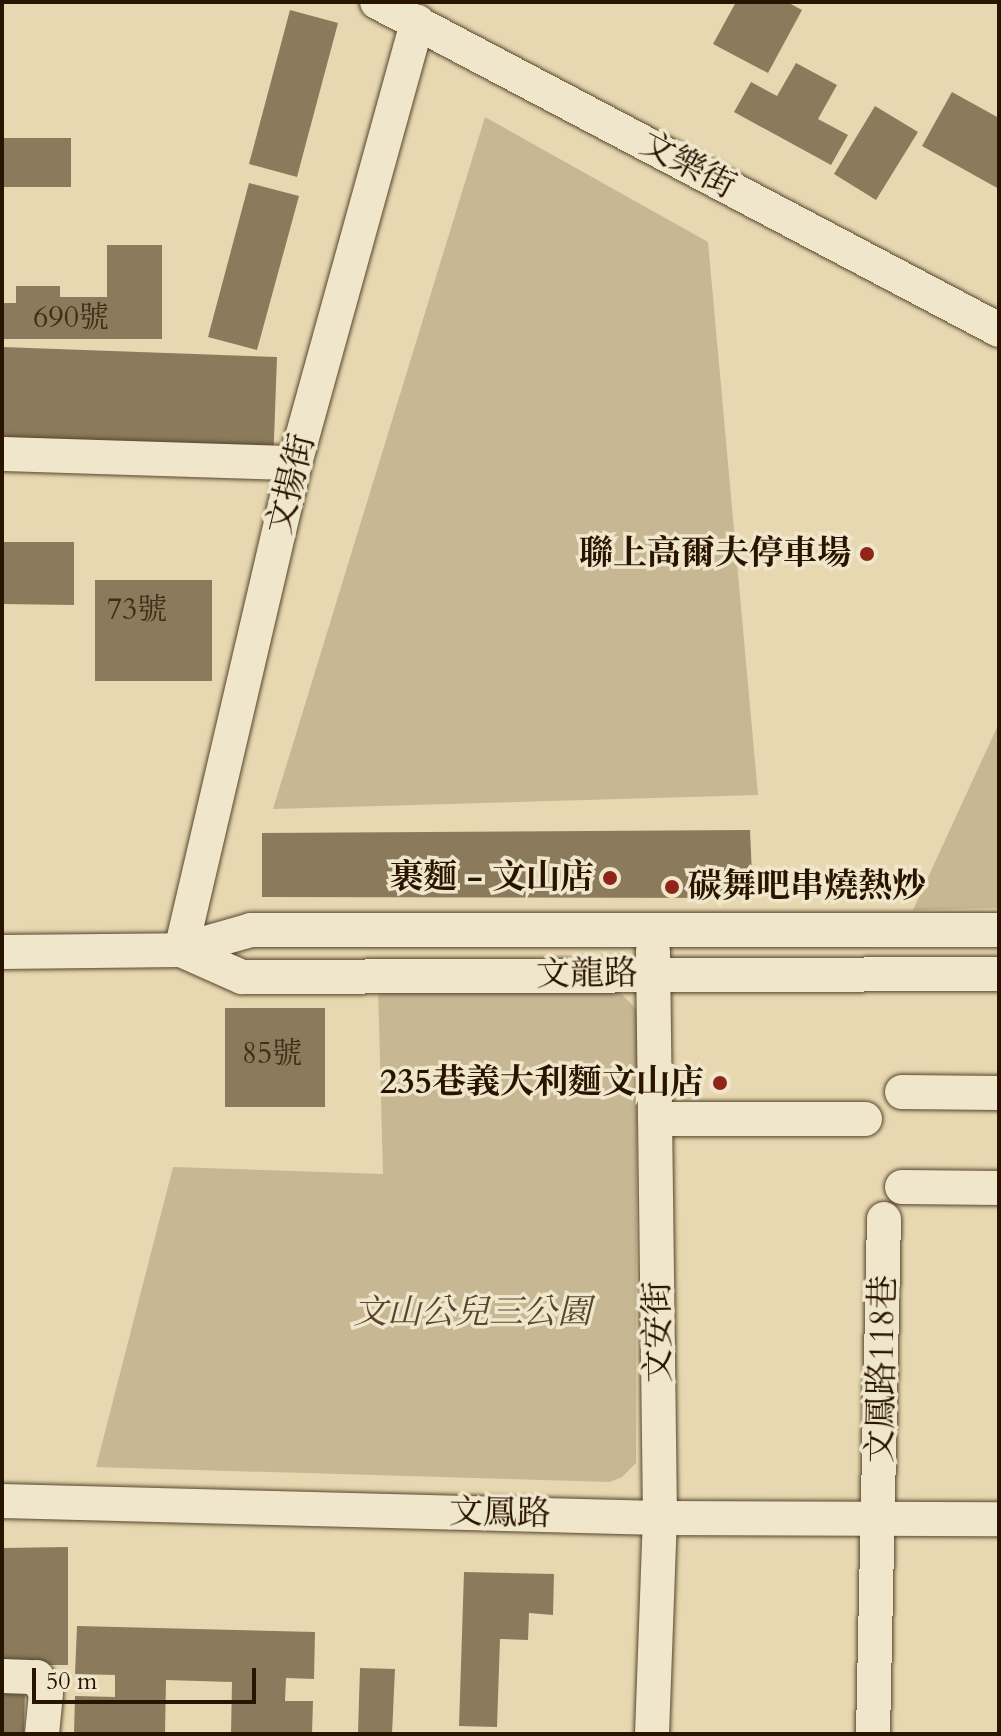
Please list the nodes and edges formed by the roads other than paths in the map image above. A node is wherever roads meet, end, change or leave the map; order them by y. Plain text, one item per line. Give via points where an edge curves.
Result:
1 (377, 2) edge
2 (417, 22) junction
3 (999, 330) edge
4 (2, 454) edge
5 (295, 463) junction
6 (652, 930) junction
7 (999, 930) edge
8 (181, 950) junction
9 (2, 952) edge
10 (654, 974) junction
11 (999, 974) edge
12 (902, 1092) dead end
13 (999, 1093) edge
14 (655, 1119) junction
15 (865, 1119) dead end
16 (902, 1187) dead end
17 (999, 1188) edge
18 (884, 1219) dead end
19 (2, 1501) edge
20 (660, 1518) junction
21 (880, 1518) junction
22 (999, 1519) edge
23 (2, 1676) edge
24 (42, 1734) edge
25 (652, 1734) edge
26 (873, 1734) edge

1 - 2 street, 文樂街
2 - 3 street, 文樂街
2 - 5 street, 文揚街
4 - 5 street
5 - 8 street, 文揚街
6 - 7 street, 文龍路
6 - 8 street, 文龍路 via 251,930
6 - 10 street, 文安街
8 - 9 street, 文龍路
8 - 10 street, 文龍路 via 242,977
10 - 11 street, 文龍路
10 - 14 street, 文安街
12 - 13 street
14 - 15 street
14 - 20 street, 文安街
16 - 17 street
18 - 21 street, 文鳳路118巷
19 - 20 street, 文鳳路
20 - 21 street, 文鳳路
20 - 25 street, 文安街
21 - 22 street, 文鳳路
21 - 26 street, 文鳳路118巷
23 - 24 street via 37,1677 46,1693

